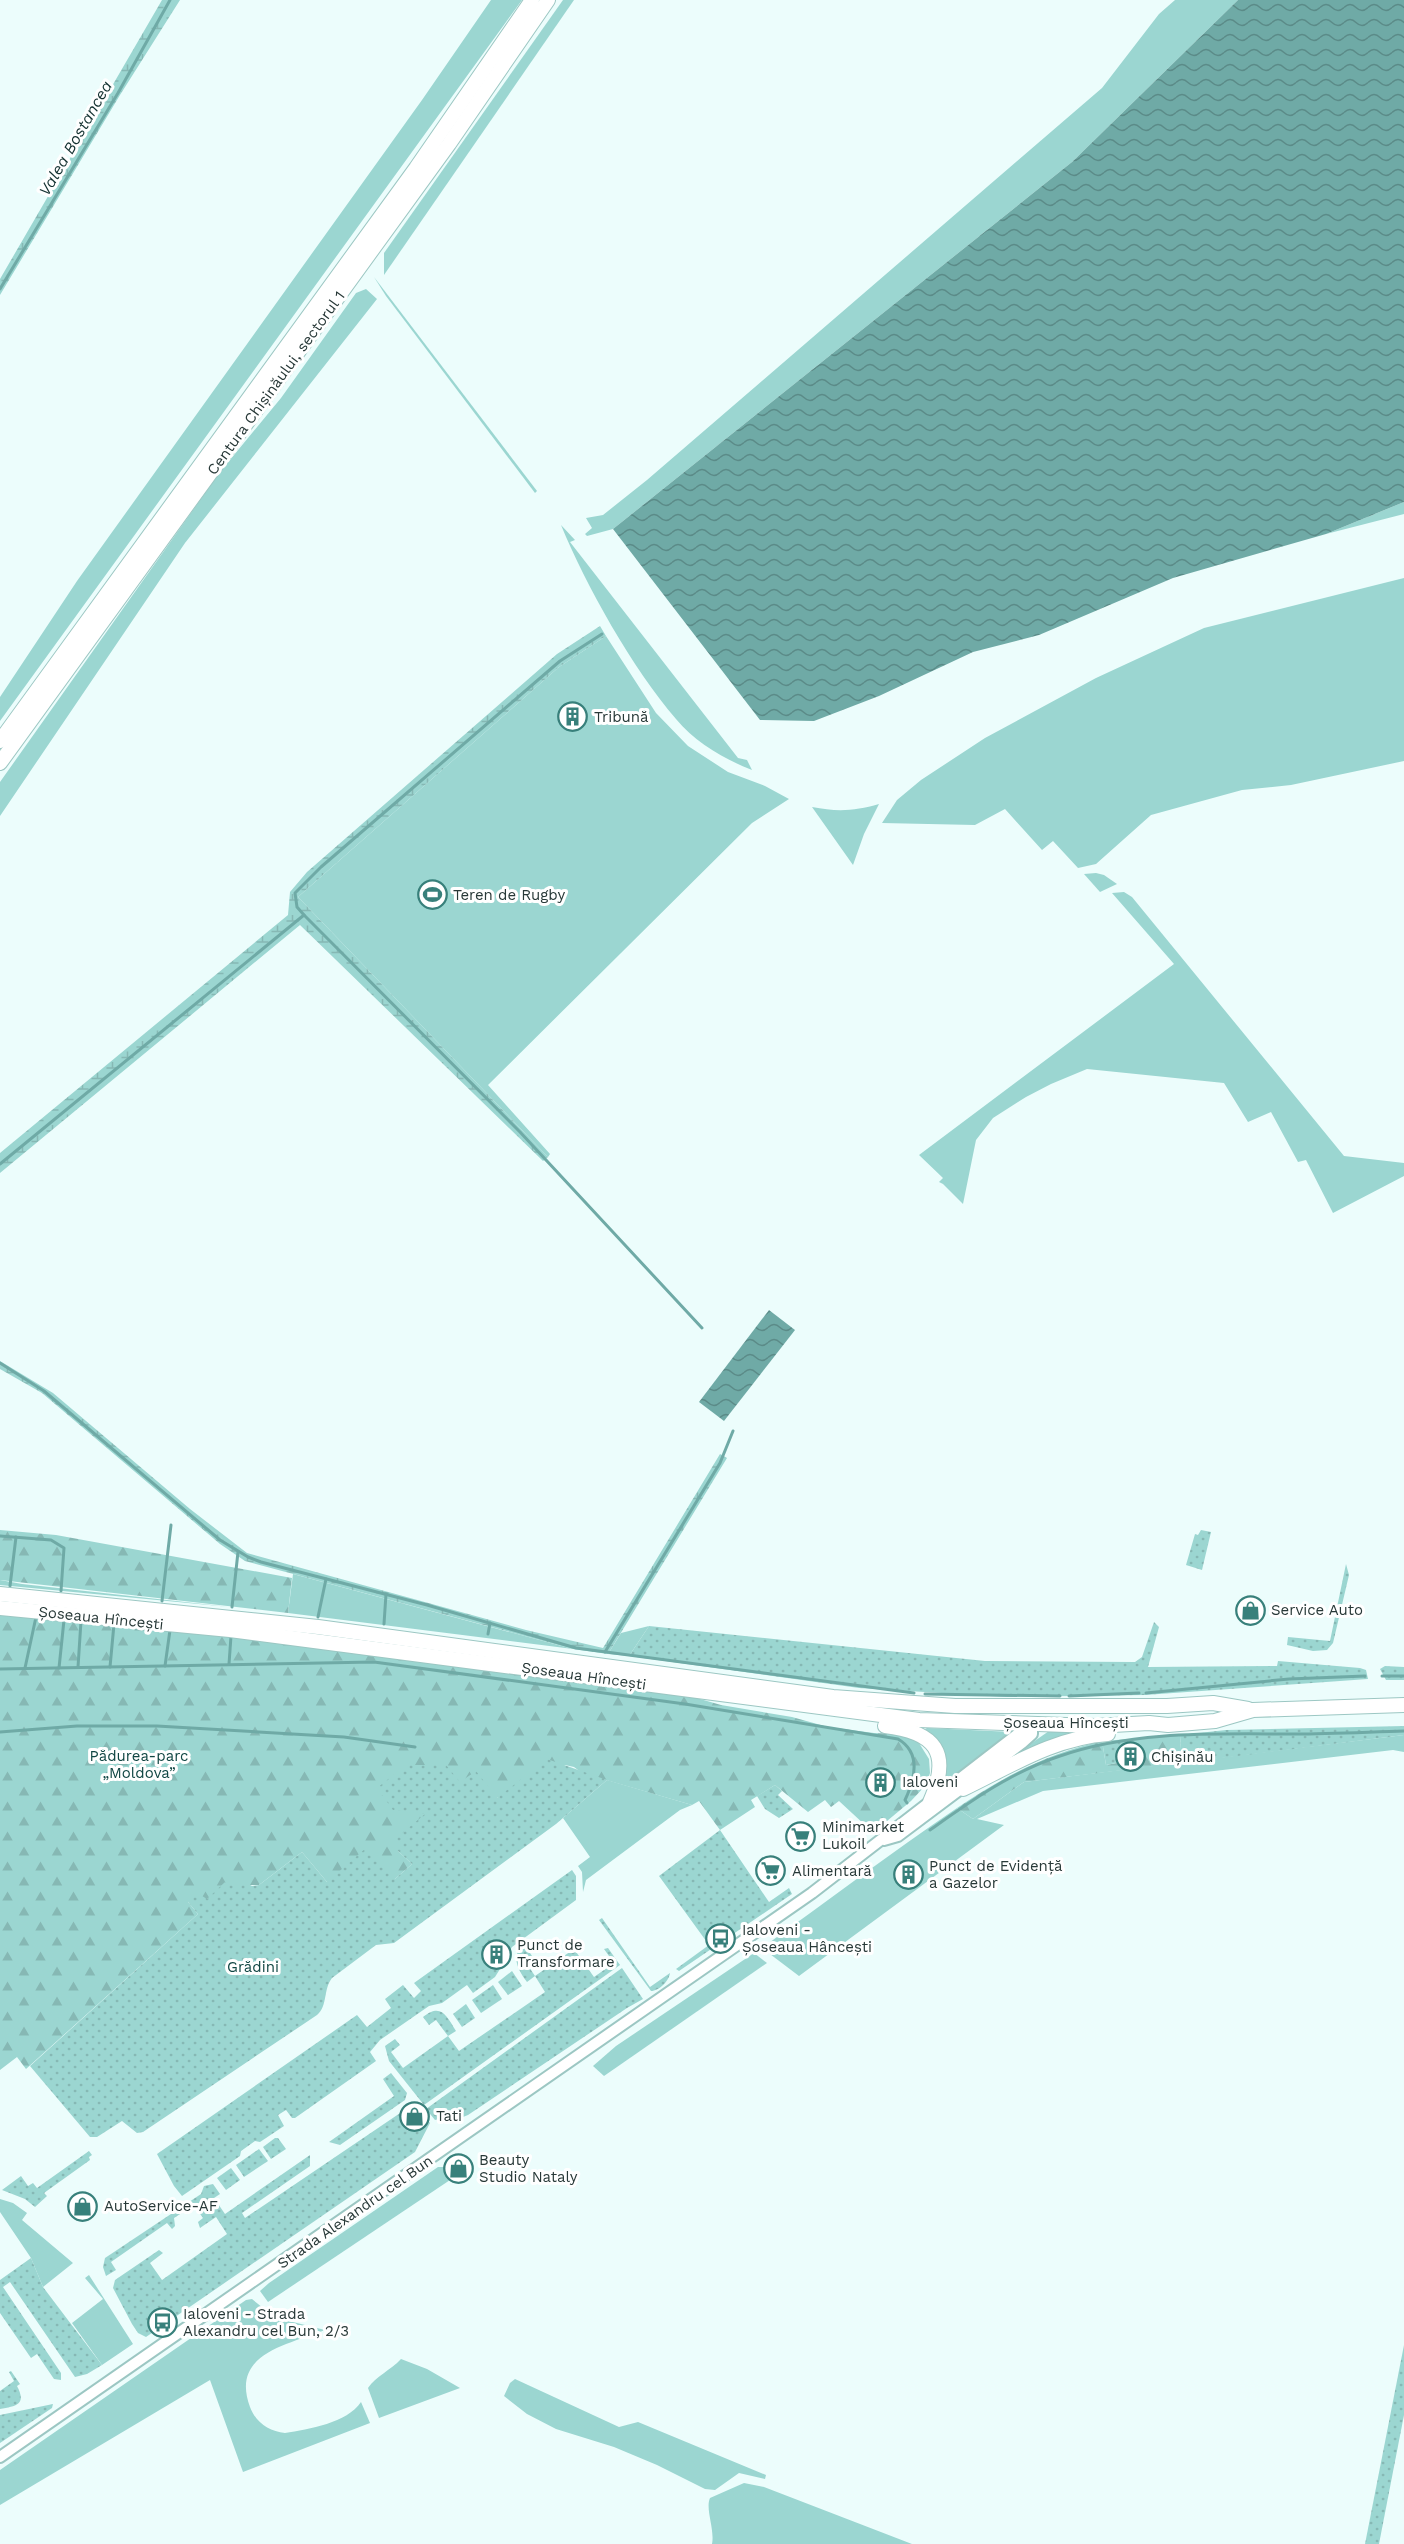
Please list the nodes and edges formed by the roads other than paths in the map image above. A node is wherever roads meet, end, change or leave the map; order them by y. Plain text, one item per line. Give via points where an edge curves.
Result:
1 (532, 0) edge
2 (549, 0) edge
3 (0, 741) edge
4 (0, 764) edge
5 (0, 1594) edge
6 (0, 1608) edge
7 (644, 1685) junction
8 (833, 1697) junction
9 (1404, 1705) edge
10 (1167, 1706) junction
11 (1010, 1707) junction
12 (1253, 1710) junction
13 (1031, 1722) junction
14 (1168, 1725) junction
15 (963, 1789) junction
16 (930, 1802) junction
17 (884, 1840) junction
18 (0, 2457) edge

1 - 3 highway, Centura Chișinăului, sectorul 1 via 403,186
2 - 4 highway, Centura Chișinăului, sectorul 1
5 - 8 highway, Șoseaua Hîncești via 318,1627
6 - 7 highway, Șoseaua Hîncești via 241,1632
7 - 13 highway, Șoseaua Hîncești via 910,1719
7 - 16 highway via 736,1705 912,1730 924,1735 938,1760 938,1777
8 - 11 highway, Șoseaua Hîncești
8 - 13 highway via 890,1706 1023,1715
9 - 12 highway
10 - 11 highway, Șoseaua Hîncești
10 - 12 highway via 1213,1703
10 - 13 highway via 1149,1711 1050,1715
11 - 13 highway via 1020,1709
12 - 14 highway via 1215,1721
13 - 14 highway, Șoseaua Hîncești
13 - 15 main road, Strada Alexandru cel Bun via 1032,1734 1027,1739
13 - 16 main road, Strada Alexandru cel Bun
14 - 15 highway via 1057,1743
15 - 17 main road, Strada Alexandru cel Bun via 898,1836
16 - 17 main road, Strada Alexandru cel Bun
17 - 18 main road, Strada Alexandru cel Bun

